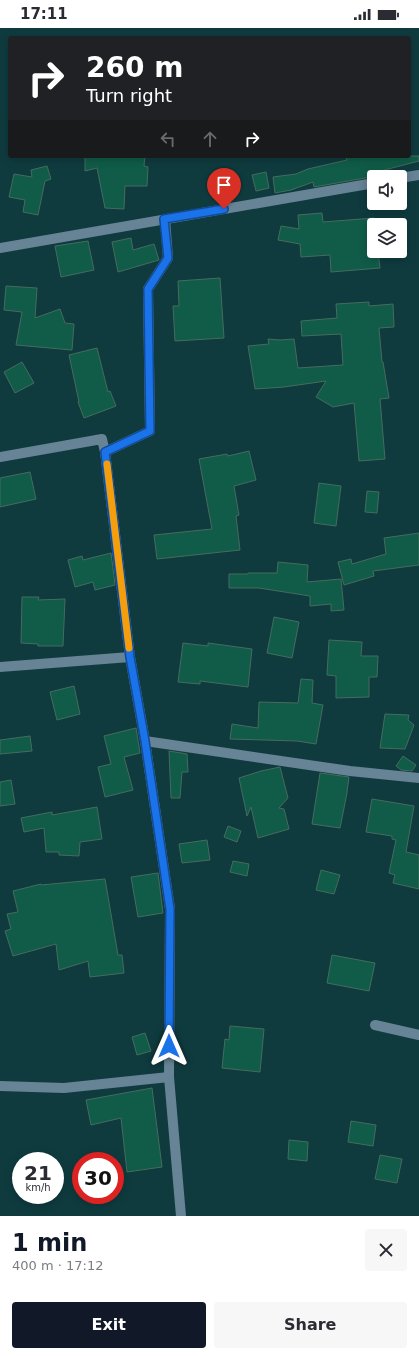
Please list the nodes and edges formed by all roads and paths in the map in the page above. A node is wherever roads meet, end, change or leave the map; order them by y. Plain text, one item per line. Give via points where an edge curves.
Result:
1 (419, 175) edge
2 (407, 177) edge
3 (367, 184) edge
4 (164, 219) junction
5 (0, 248) edge
6 (105, 452) junction
7 (0, 458) edge
8 (130, 657) junction
9 (0, 667) edge
10 (145, 741) junction
11 (419, 778) edge
12 (375, 1025) dead end
13 (419, 1035) edge
14 (169, 1077) junction
15 (0, 1086) edge
16 (181, 1216) edge

1 - 2 street
3 - 4 street
4 - 5 street
4 - 6 street via 168,258 148,289 150,431
6 - 7 street via 102,439
6 - 8 street
8 - 9 street
8 - 10 street
10 - 11 street via 350,771
10 - 14 street via 170,909
12 - 13 street
14 - 15 street via 64,1088
14 - 16 street

